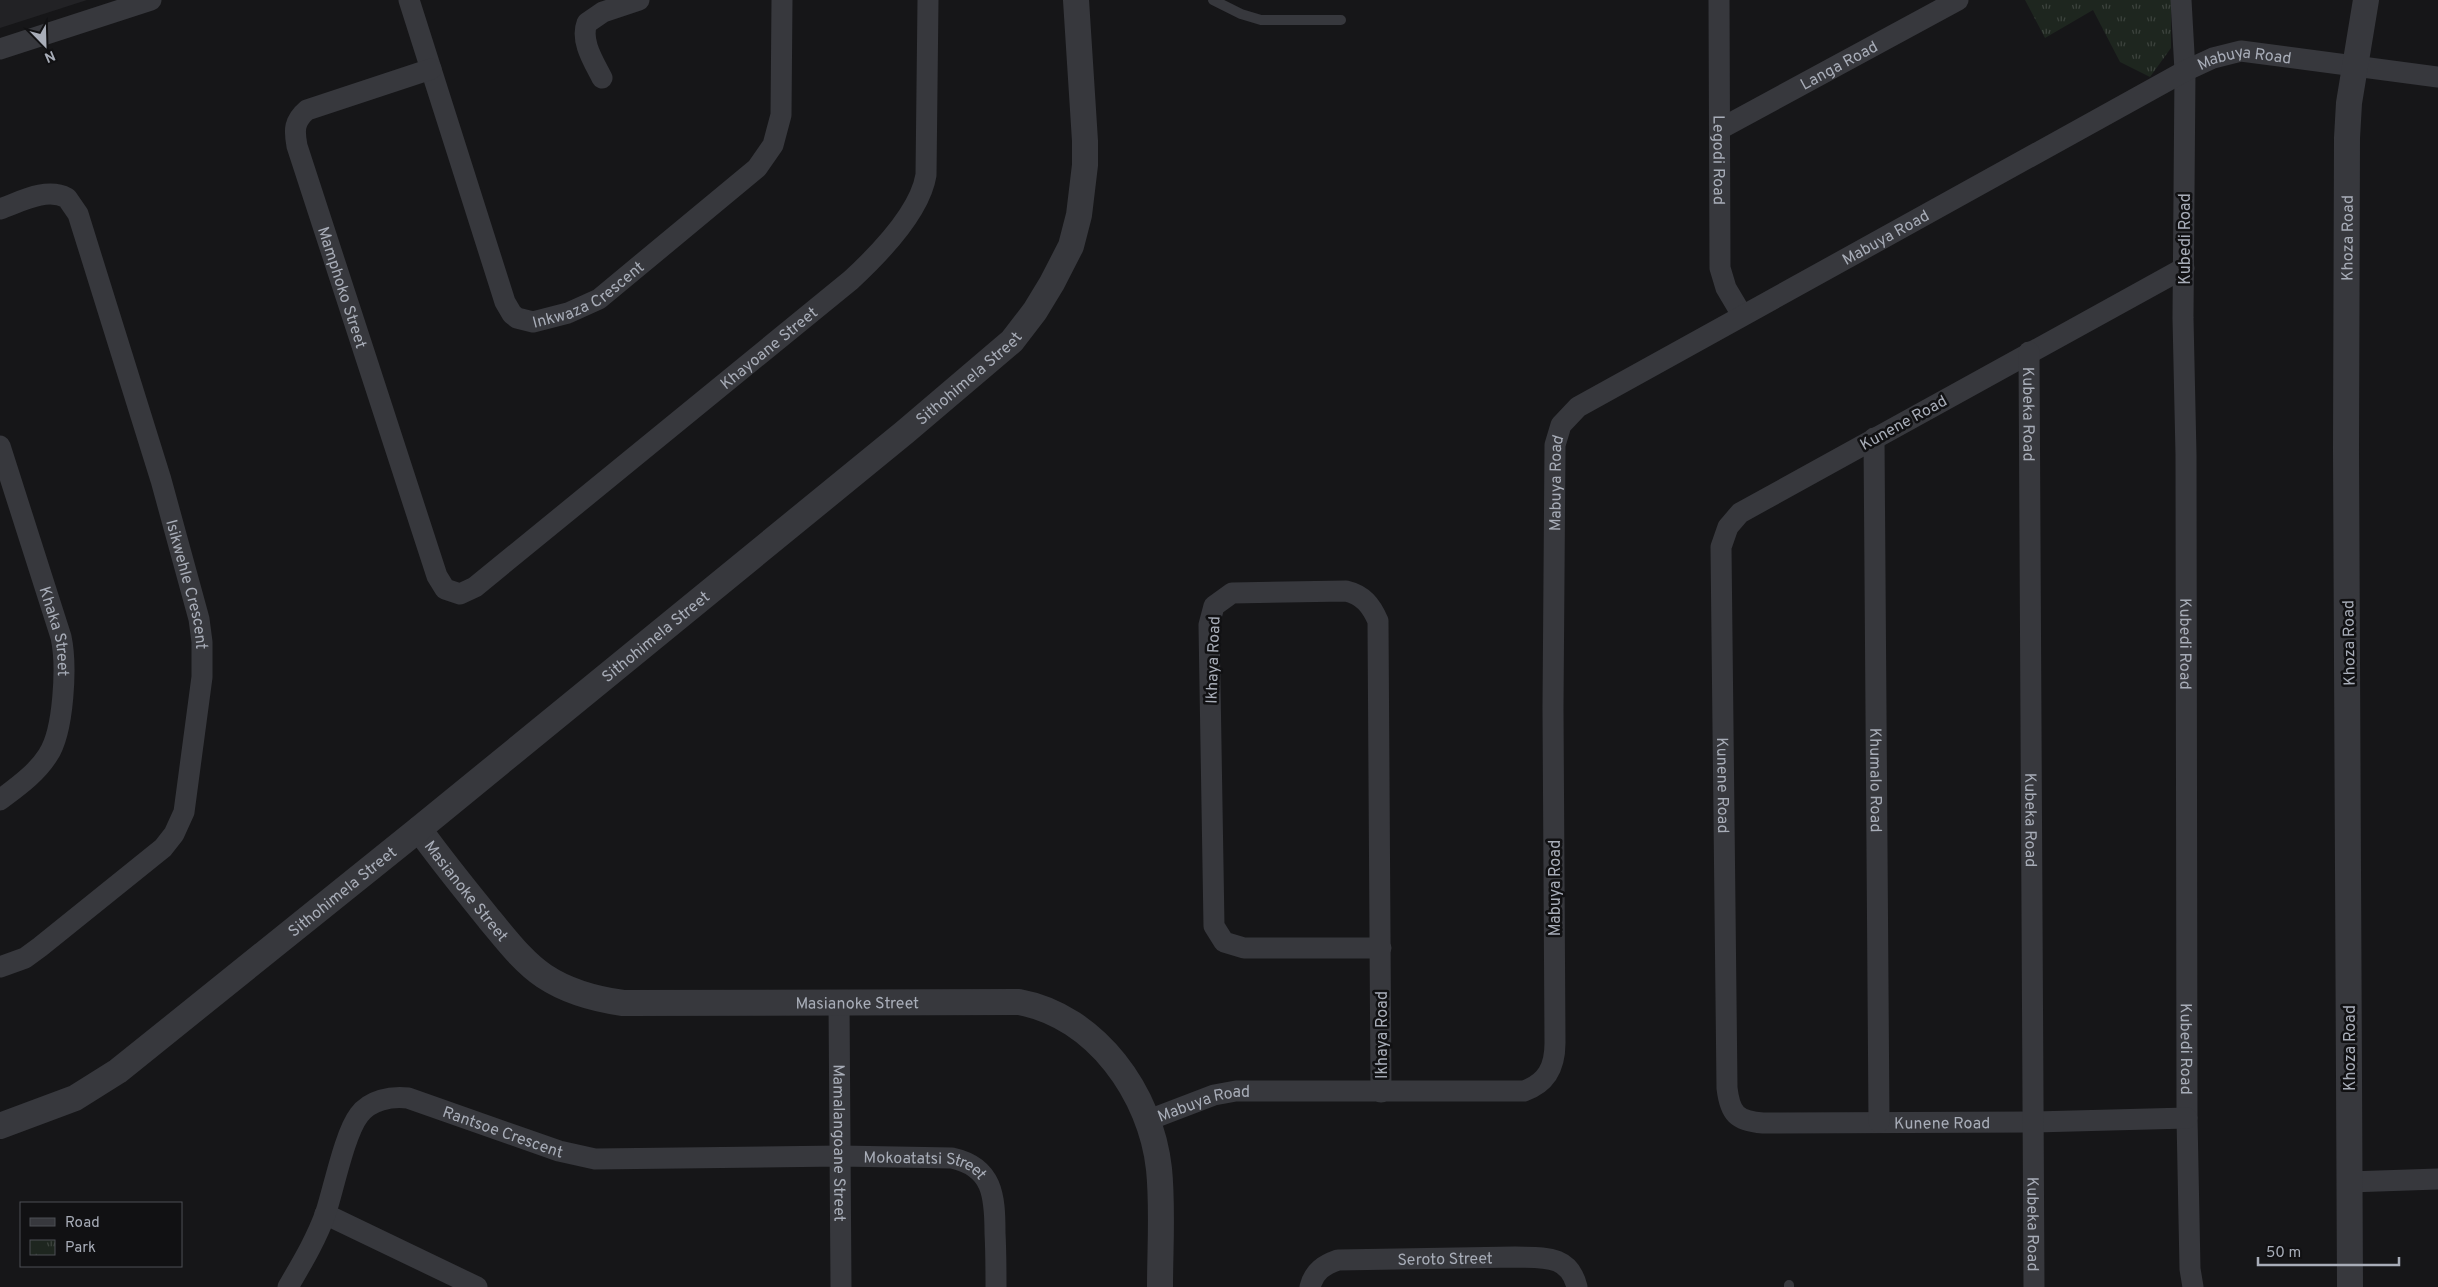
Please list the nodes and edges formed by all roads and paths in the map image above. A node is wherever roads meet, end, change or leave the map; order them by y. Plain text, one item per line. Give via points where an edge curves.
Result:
1 (151, 0) edge
2 (409, 0) edge
3 (639, 0) edge
4 (782, 0) edge
5 (928, 0) edge
6 (1076, 0) edge
7 (1213, 0) edge
8 (1719, 0) edge
9 (1958, 0) edge
10 (2182, 0) edge
11 (2366, 0) edge
12 (1341, 20) dead end
13 (0, 49) edge
14 (2357, 65) junction
15 (431, 68) junction
16 (2185, 71) junction
17 (2438, 77) edge
18 (602, 78) dead end
19 (1720, 129) junction
20 (0, 209) edge
21 (2184, 268) junction
22 (1742, 315) junction
23 (2029, 352) junction
24 (1874, 438) junction
25 (0, 446) edge
26 (444, 589) joint
27 (0, 800) edge
28 (419, 829) junction
29 (1381, 948) junction
30 (0, 967) edge
31 (839, 1001) junction
32 (1381, 1092) junction
33 (2187, 1118) junction
34 (1146, 1120) junction
35 (1879, 1122) junction
36 (2035, 1122) junction
37 (0, 1126) edge
38 (841, 1156) junction
39 (2438, 1179) edge
40 (2349, 1182) junction
41 (325, 1214) junction
42 (288, 1287) edge
43 (477, 1287) edge
44 (841, 1287) edge
45 (996, 1287) edge
46 (1160, 1287) edge
47 (1310, 1287) edge
48 (1577, 1287) edge
49 (2034, 1287) edge
50 (2193, 1287) edge
51 (2350, 1287) edge

1 - 13 street
2 - 15 street, Inkwaza Crescent
3 - 18 street via 603,12 587,23 587,44
4 - 15 street, Inkwaza Crescent via 781,115 778,131 766,157 736,188 599,299 542,321 517,318 506,302
5 - 26 street, Khayoane Street via 927,162 924,185 906,216 872,260 475,587 460,594
6 - 28 street, Sithohimela Street via 1085,141 1079,215 1071,246 1052,283 1012,341 913,426
7 - 12 lane via 1262,20
8 - 19 street, Legodi Road
9 - 19 street, Langa Road
10 - 16 street, Kubedi Road
11 - 14 street, Khoza Road
14 - 16 street, Mabuya Road via 2241,51
14 - 17 street, Mabuya Road
14 - 40 street, Khoza Road via 2349,103 2347,148
15 - 26 street, Mamphoko Street via 307,110 298,118 295,132 420,525
16 - 21 street, Kubedi Road
16 - 22 street, Mabuya Road
19 - 22 street, Legodi Road via 1720,268 1726,288
20 - 30 street, Isikwehle Crescent via 42,194 52,194 67,198 78,214 161,480 198,619 203,660 184,812 174,834 153,857 40,947 25,958
21 - 23 street, Kunene Road
21 - 33 street, Kubedi Road
22 - 32 street, Mabuya Road via 1578,407 1557,434 1553,689 1555,1058 1551,1070 1535,1088 1524,1091
23 - 24 street, Kunene Road
23 - 36 street, Kubeka Road
24 - 35 street, Khumalo Road
24 - 35 street, Kunene Road via 1740,513 1728,527 1721,547 1727,1088 1730,1108 1751,1122
25 - 27 street, Khaka Street via 61,637 65,661 58,730 52,749 33,774
28 - 31 street, Masianoke Street via 516,952 544,976 578,993 623,1003
28 - 37 street, Sithohimela Street via 104,1081 75,1098
29 - 29 street, Ikhaya Road via 1379,628 1374,612 1361,596 1346,591 1232,593 1214,606 1210,625 1214,926 1224,942 1244,948
29 - 32 street, Ikhaya Road
31 - 34 street, Masianoke Street via 1019,1002 1052,1011 1075,1024 1101,1047 1124,1077
31 - 38 street, Mamalangoane Street
32 - 34 street, Mabuya Road via 1236,1091 1214,1095
33 - 36 street, Kunene Road
33 - 50 street, Kubedi Road
34 - 46 street, Masianoke Street via 1159,1169
35 - 36 street, Kunene Road
36 - 49 street, Kubeka Road
38 - 41 street, Rantsoe Crescent via 595,1159 559,1151 408,1098 394,1097 368,1106 354,1123
38 - 44 street, Mamalangoane Street
38 - 45 street, Mokoatatsi Street via 952,1158 967,1162 978,1171 989,1185 995,1203
39 - 40 street
40 - 51 street, Khoza Road
41 - 42 street, Rantsoe Crescent
41 - 43 street
47 - 48 street, Seroto Street via 1318,1270 1338,1260 1516,1257 1563,1263 1575,1277

